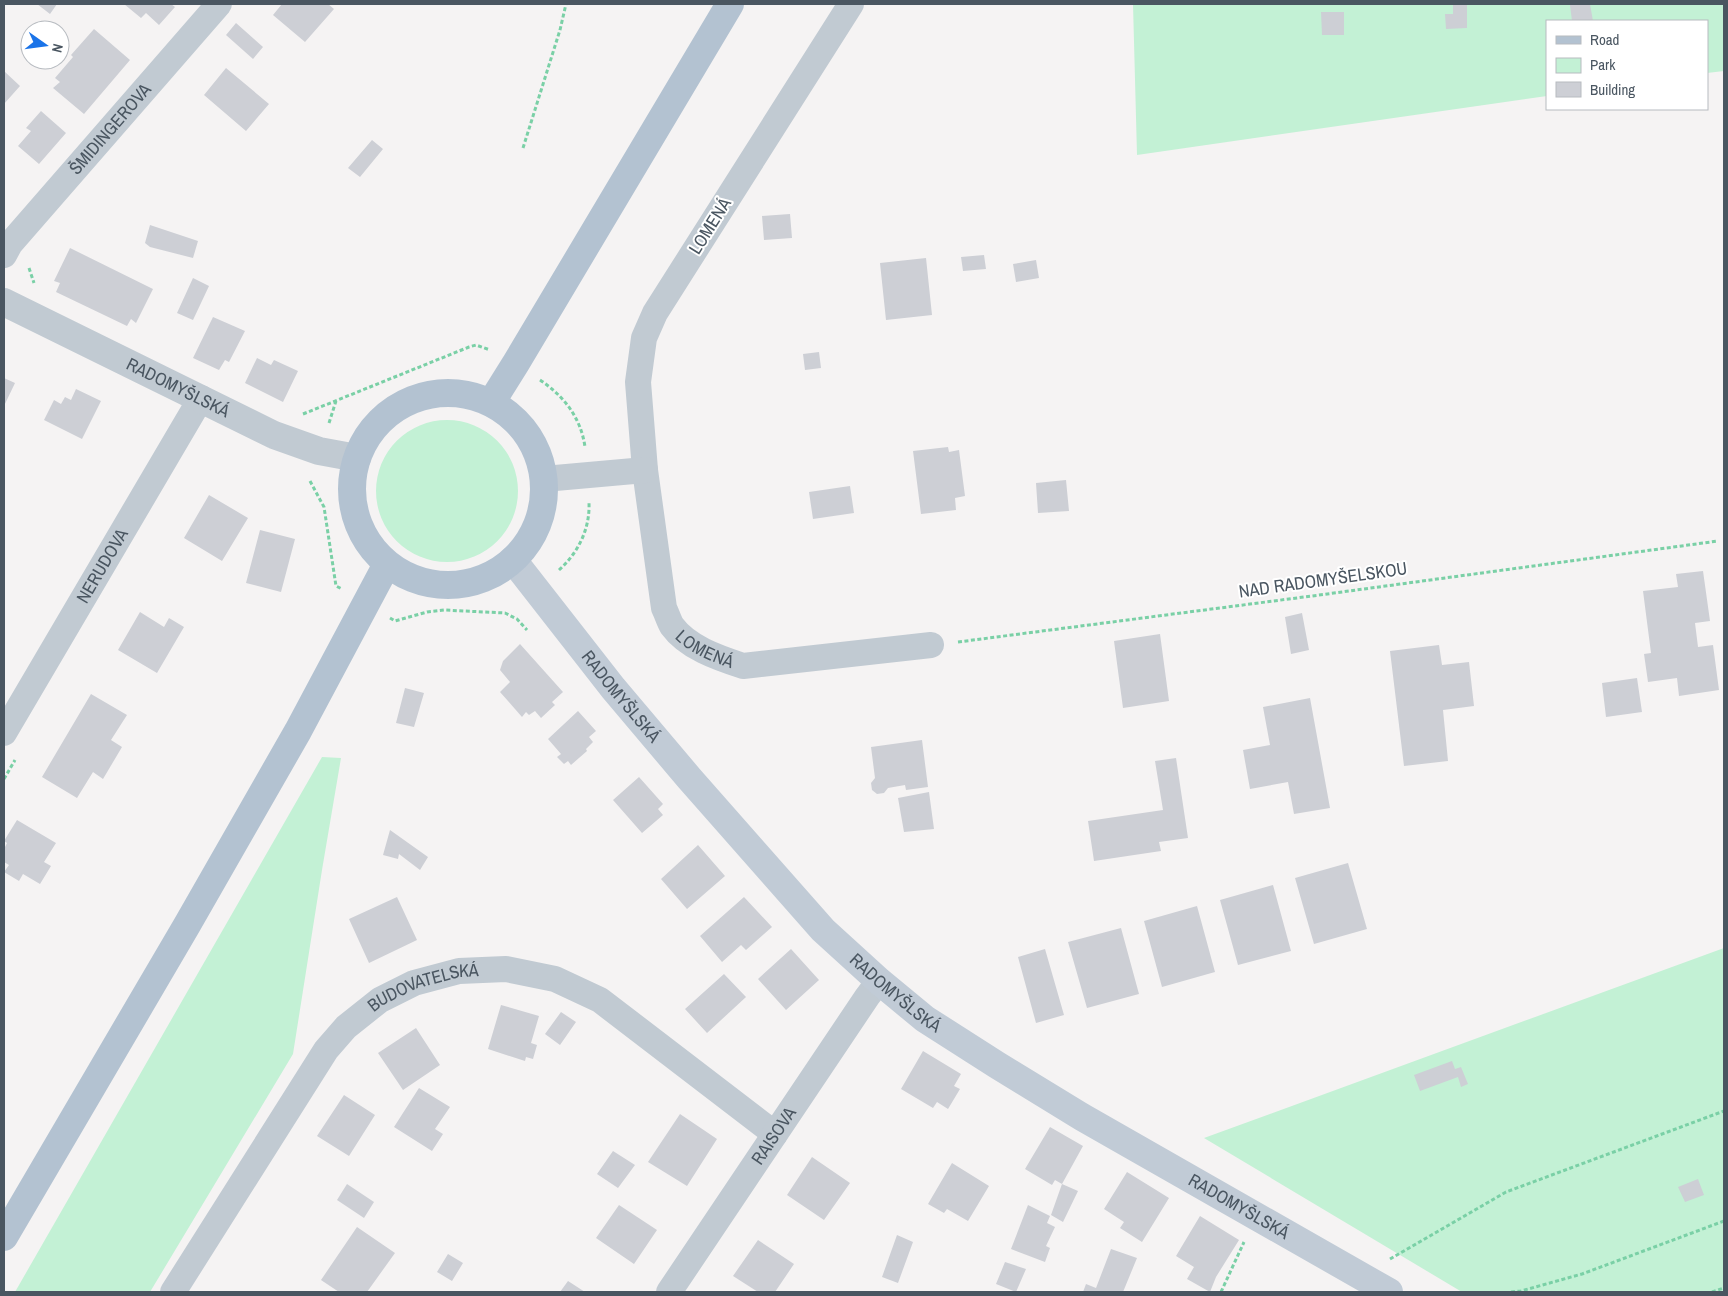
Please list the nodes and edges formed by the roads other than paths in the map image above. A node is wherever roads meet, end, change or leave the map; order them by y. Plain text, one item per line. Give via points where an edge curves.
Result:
1 (219, 4) edge
2 (730, 4) edge
3 (851, 4) edge
4 (7, 250) edge
5 (4, 302) edge
6 (201, 398) junction
7 (491, 403) junction
8 (357, 458) junction
9 (645, 470) junction
10 (544, 479) junction
11 (513, 560) junction
12 (387, 564) junction
13 (931, 645) road end
14 (11, 743) edge
15 (880, 981) junction
16 (775, 1134) junction
17 (4, 1237) edge
18 (1380, 1287) edge
19 (173, 1292) edge
20 (669, 1292) edge

1 - 4 street, ŠMIDINGEROVA
2 - 7 main road
3 - 9 street, LOMENÁ via 655,313 644,338 638,382
5 - 6 street, RADOMYŠLSKÁ
6 - 8 street, RADOMYŠLSKÁ via 274,435 319,452
6 - 14 street, NERUDOVA
7 - 8 main road via 466,394 438,393 412,400 388,414 369,433
7 - 10 main road via 527,434 538,456
8 - 12 main road via 352,504 359,527
9 - 10 street
9 - 13 street, LOMENÁ via 664,608 672,626 685,640 743,666
10 - 11 main road via 538,523 528,543
11 - 12 main road via 491,576 455,585 437,585 410,578
11 - 15 main road, RADOMYŠLSKÁ via 613,688 696,785 823,930
12 - 17 main road via 298,731
15 - 16 street, RAISOVA
15 - 18 main road, RADOMYŠLSKÁ via 925,1018 997,1065
16 - 19 street, BUDOVATELSKÁ via 600,1000 556,979 506,969 459,971 414,983 380,1000 346,1027 326,1050
16 - 20 street, RAISOVA

